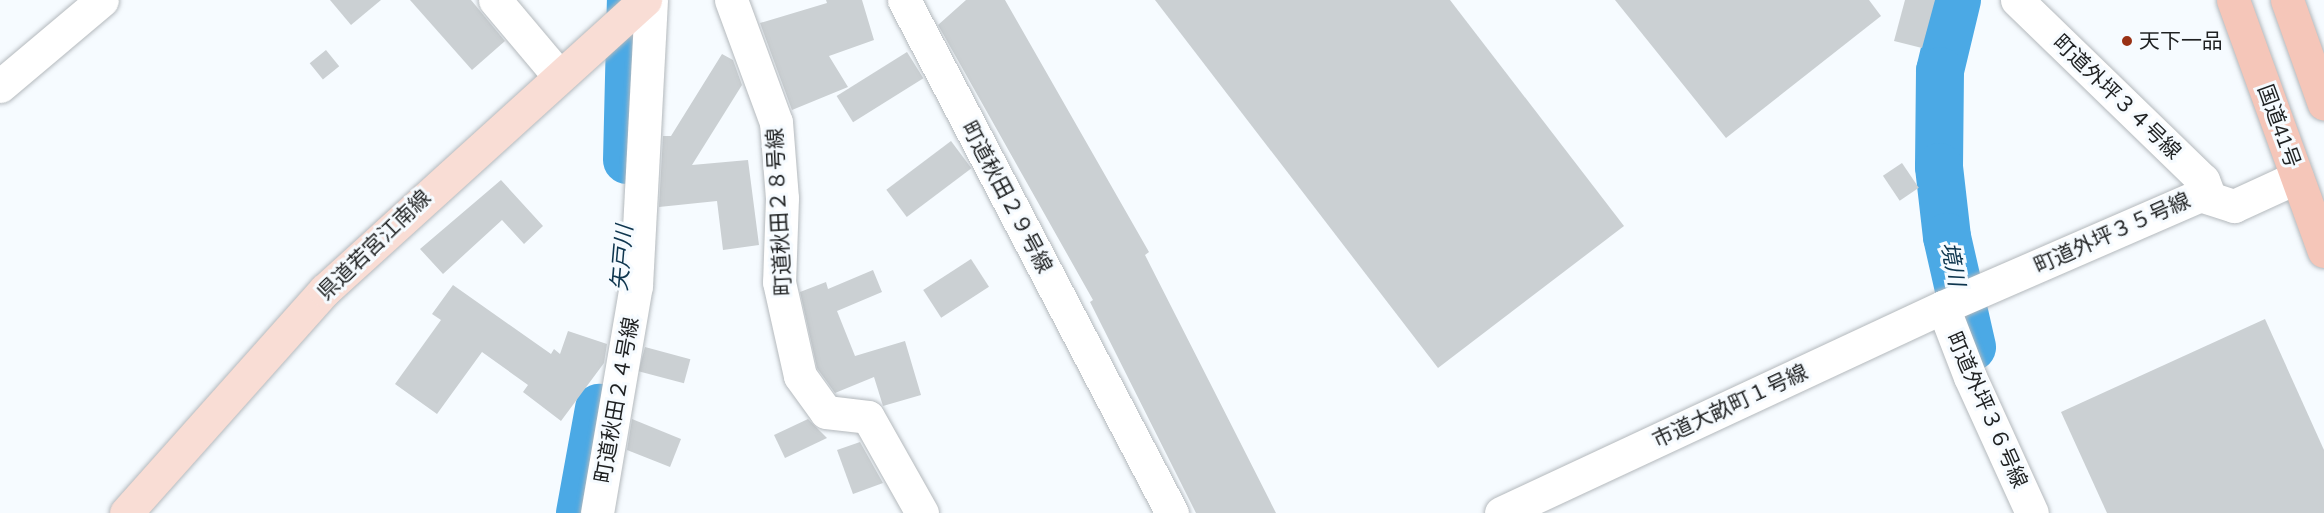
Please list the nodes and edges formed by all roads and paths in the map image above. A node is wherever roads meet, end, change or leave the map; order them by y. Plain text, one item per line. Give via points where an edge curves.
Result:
1 (102, 0) edge
2 (495, 0) edge
3 (645, 0) edge
4 (651, 0) edge
5 (731, 0) edge
6 (904, 0) edge
7 (2017, 0) edge
8 (2234, 0) edge
9 (2287, 0) edge
10 (560, 75) junction
11 (0, 86) edge
12 (2324, 104) edge
13 (2297, 177) junction
14 (2210, 198) junction
15 (2324, 251) edge
16 (1955, 302) junction
17 (126, 513) edge
18 (597, 513) edge
19 (921, 513) edge
20 (1172, 513) edge
21 (1501, 513) edge
22 (2032, 513) edge

1 - 11 street
2 - 10 street
3 - 10 main road, 県道若宮江南線
4 - 18 street, 町道秋田２４号線 via 636,286
5 - 19 street, 町道秋田２８号線 via 776,122 782,198 779,282 800,376 826,412 868,417
6 - 20 street, 町道秋田２９号線
7 - 14 street, 町道外坪３４号線 via 2203,180
8 - 13 highway, 国道41号
9 - 12 highway
10 - 17 main road, 県道若宮江南線 via 325,290
13 - 14 street, 町道外坪３５号線 via 2234,206
13 - 15 highway, 国道41号
14 - 16 street, 町道外坪３５号線 via 2200,195
16 - 21 street, 市道大畝町１号線
16 - 22 street, 町道外坪３６号線 via 1970,377

